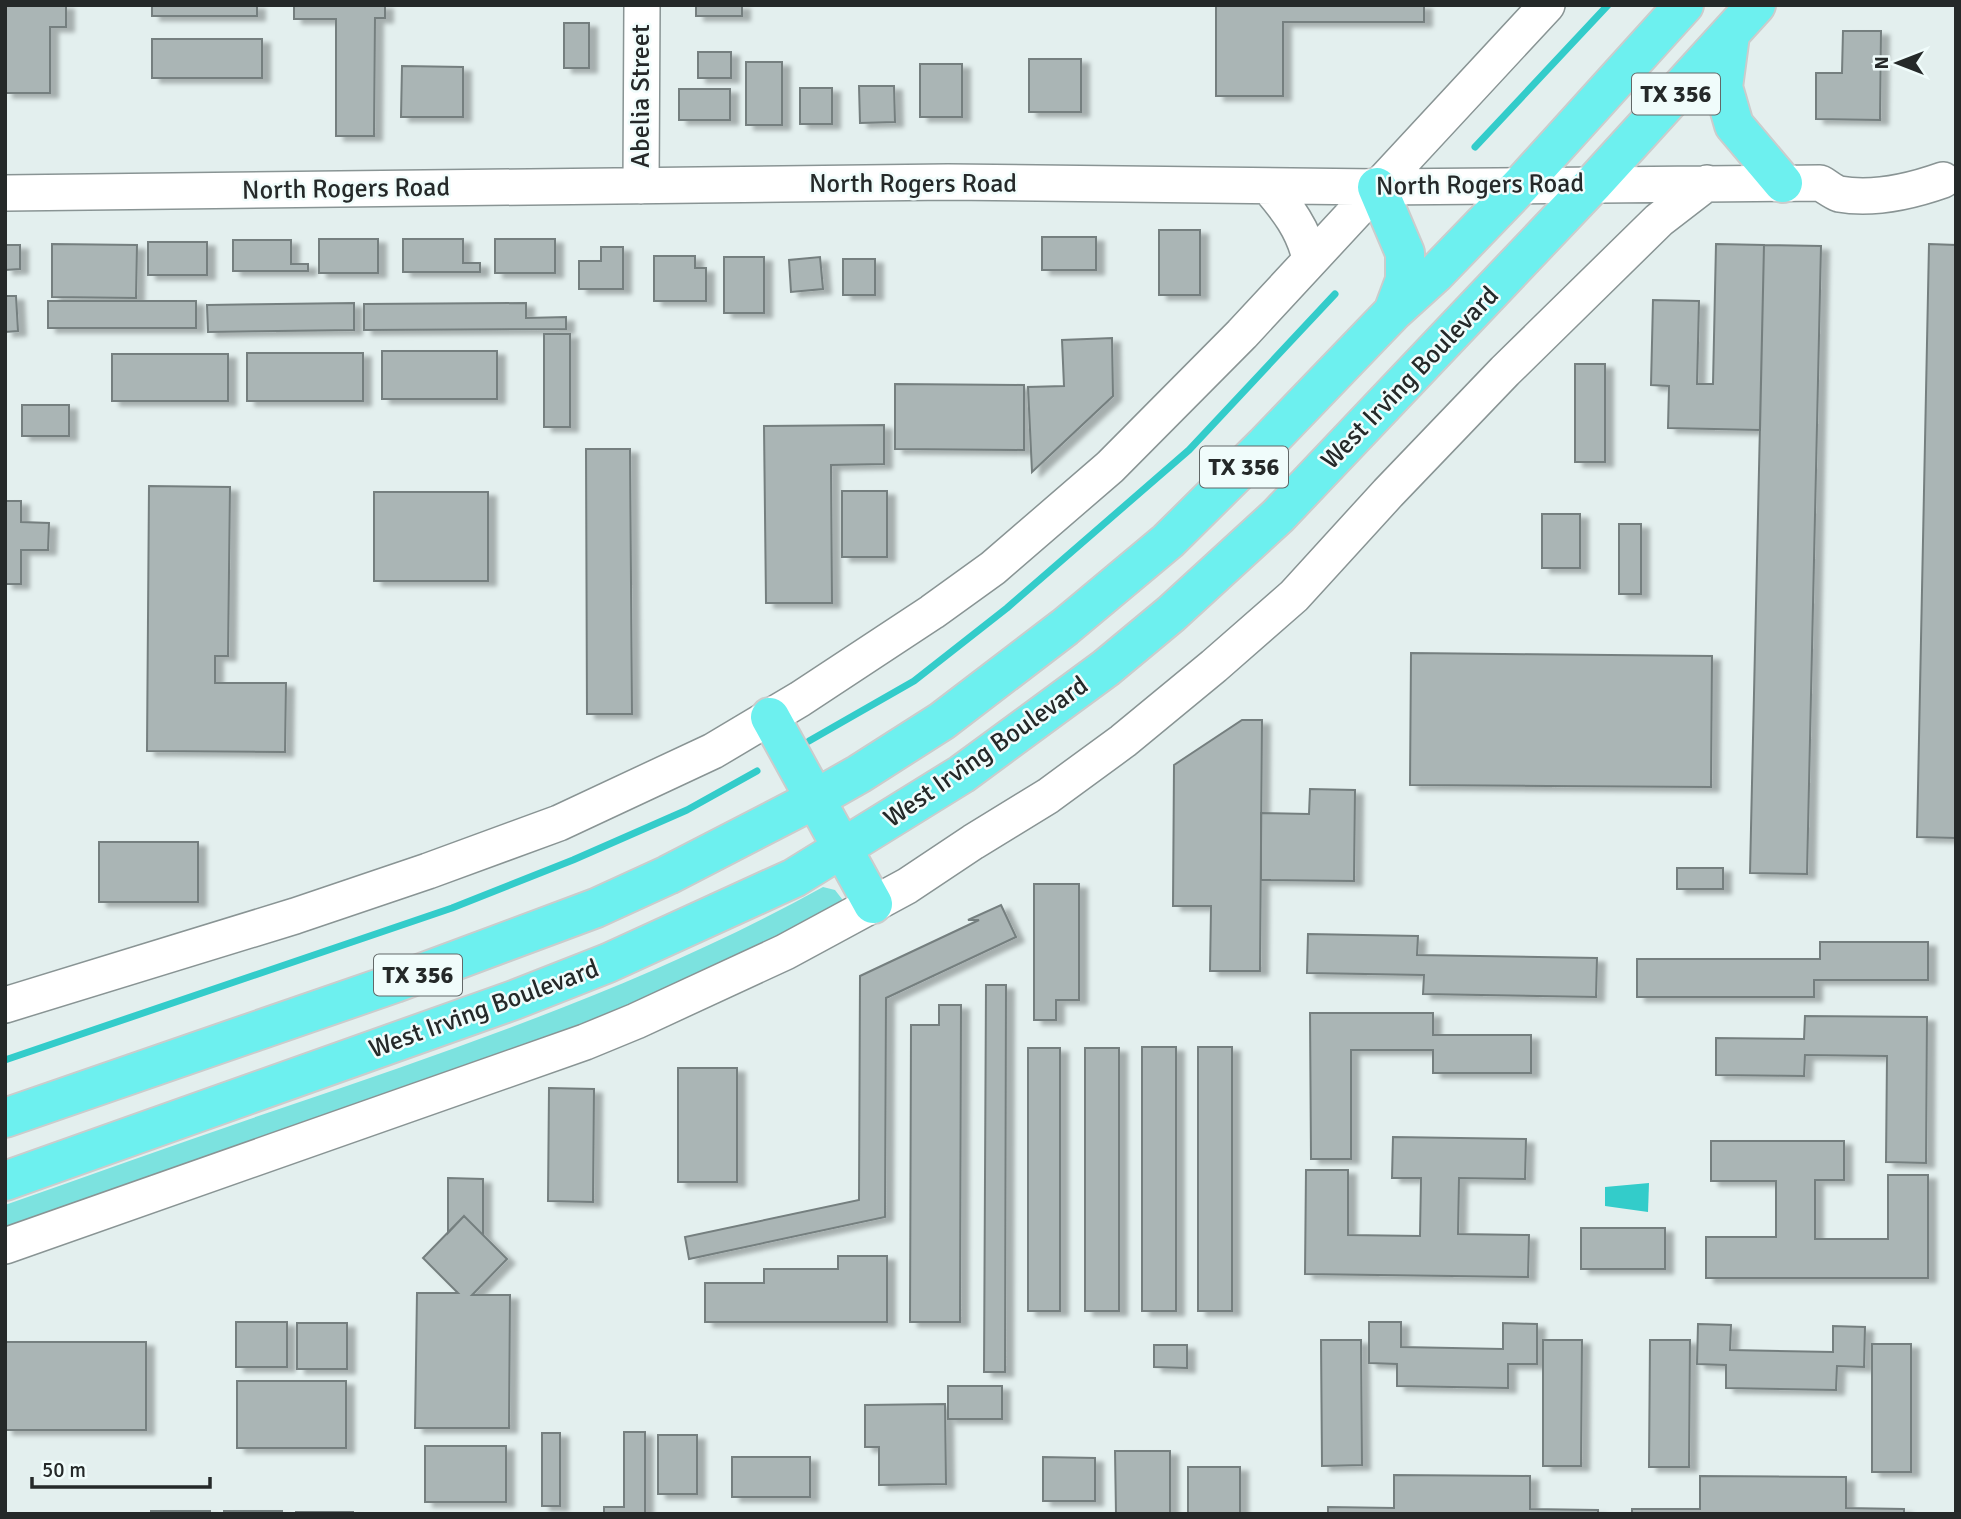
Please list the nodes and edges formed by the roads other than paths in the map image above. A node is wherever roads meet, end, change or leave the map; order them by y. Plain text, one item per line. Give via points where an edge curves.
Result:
1 (642, 5) edge
2 (1547, 5) edge
3 (1685, 5) edge
4 (1756, 5) edge
5 (1730, 35) junction
6 (1950, 180) edge
7 (1594, 183) junction
8 (1707, 183) junction
9 (1801, 183) junction
10 (1521, 185) junction
11 (641, 186) junction
12 (1268, 186) junction
13 (1377, 187) junction
14 (5, 193) edge
15 (1310, 259) junction
16 (1393, 312) junction
17 (770, 717) junction
18 (816, 799) junction
19 (843, 849) junction
20 (873, 904) junction
21 (5, 1005) edge
22 (5, 1118) edge
23 (5, 1181) edge
24 (5, 1246) edge

1 - 11 street, Abelia Street
2 - 13 street
3 - 10 main road, West Irving Boulevard / TX 356
4 - 5 main road, West Irving Boulevard / TX 356
5 - 7 main road, West Irving Boulevard / TX 356
5 - 9 main road via 1723,87 1734,125
6 - 9 street, North Rogers Road via 1880,195 1837,194
7 - 8 street, North Rogers Road
7 - 10 street, North Rogers Road
7 - 19 main road, West Irving Boulevard / TX 356 via 1278,516 1171,614 962,775
8 - 9 street, North Rogers Road
8 - 20 street via 1659,220 1505,371 1294,596 1214,666 1048,796
10 - 13 street, North Rogers Road
10 - 16 main road, West Irving Boulevard / TX 356
11 - 12 street, North Rogers Road via 948,182
11 - 14 street, North Rogers Road
12 - 13 street, North Rogers Road
12 - 15 street via 1292,215
13 - 15 street
13 - 16 main road via 1405,253 1405,280
15 - 17 street via 1110,467 1042,527 932,612
16 - 18 main road, West Irving Boulevard / TX 356 via 1168,541 942,721
17 - 18 main road
17 - 21 street via 713,751 559,823 295,916
18 - 19 main road
18 - 22 main road, West Irving Boulevard / TX 356 via 667,875 545,928
19 - 20 main road
19 - 23 main road, West Irving Boulevard / TX 356 via 794,878 596,968
20 - 24 street via 785,951 585,1042

